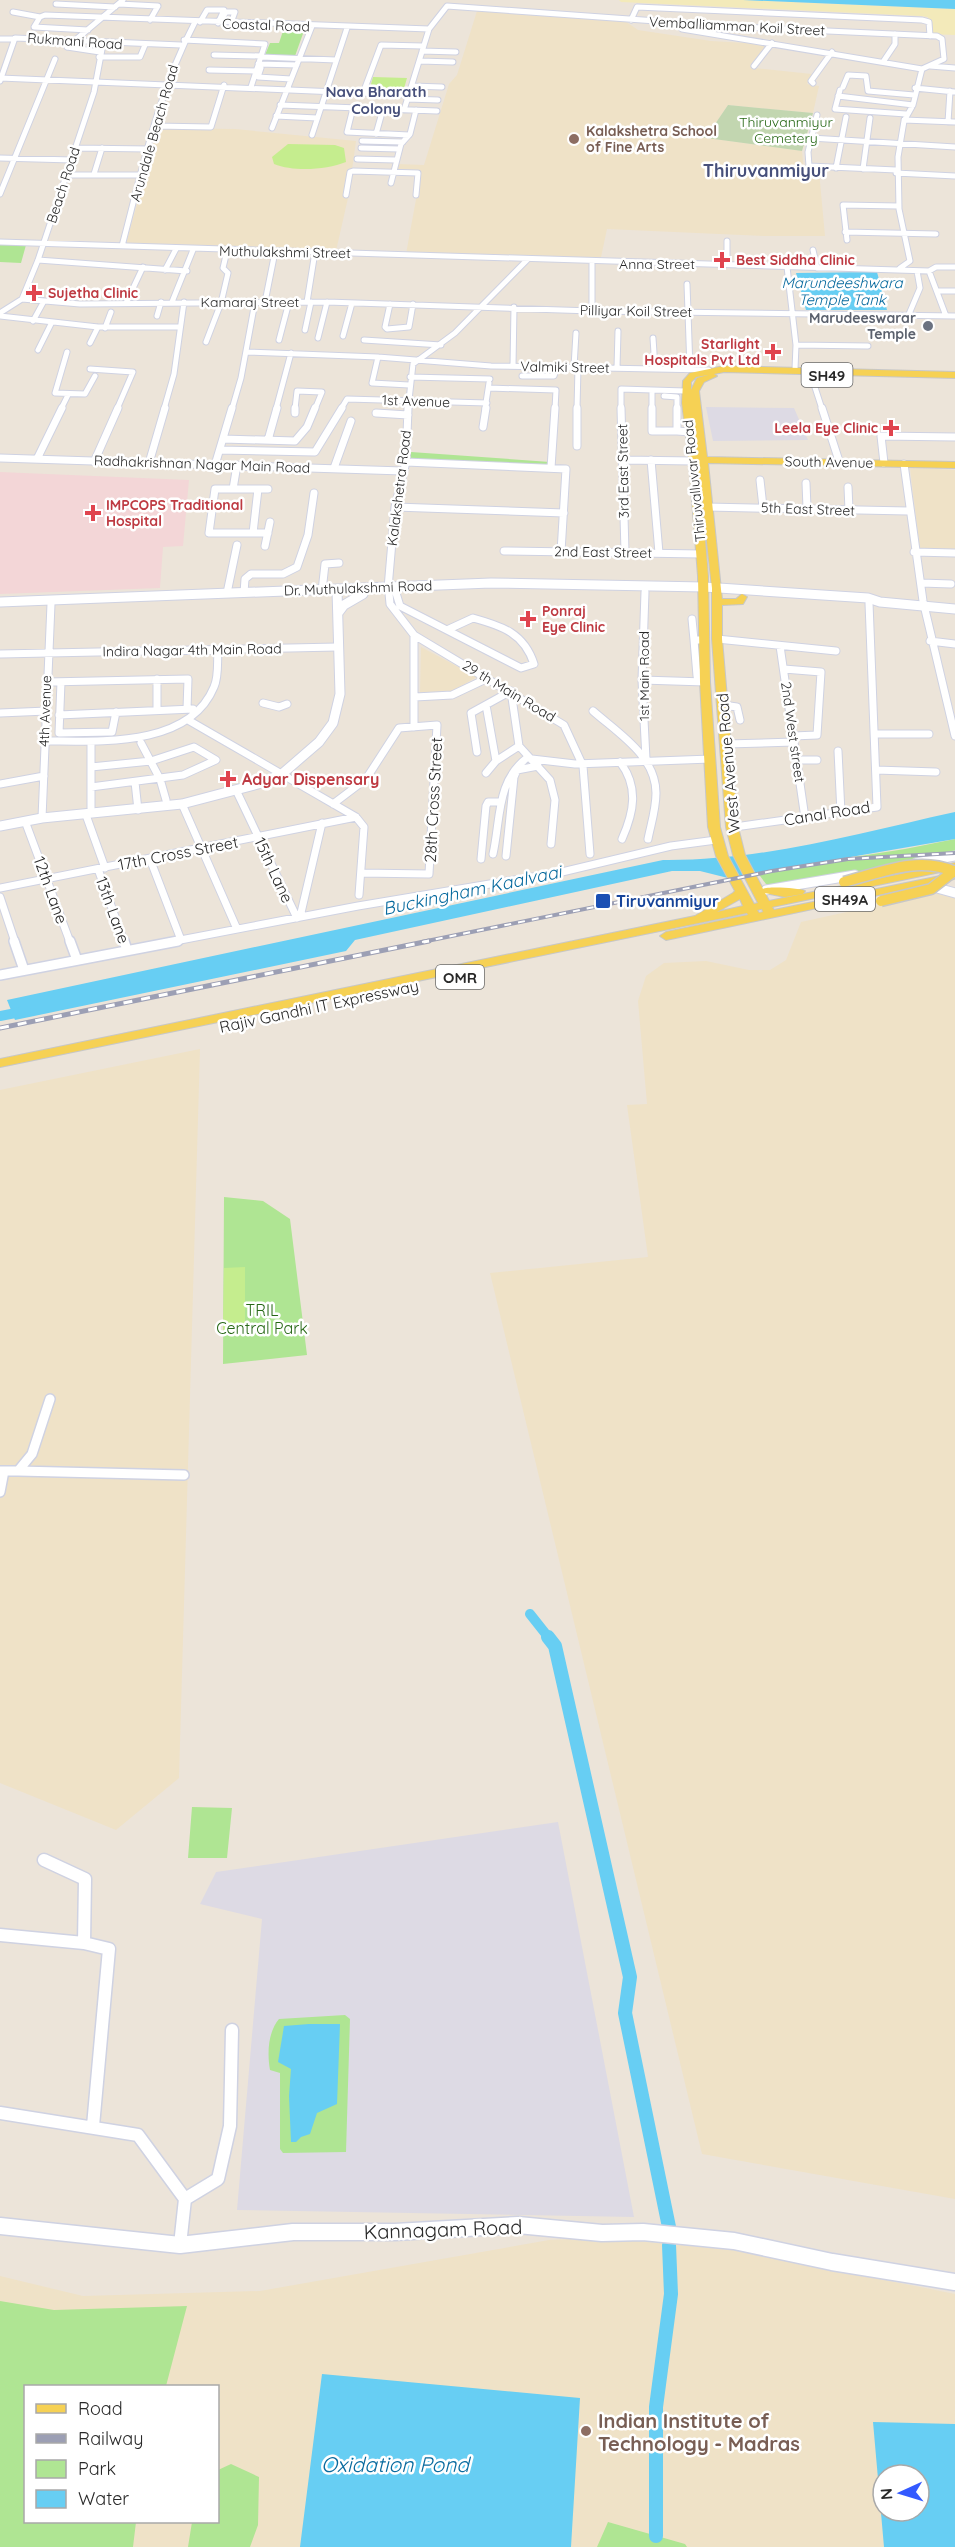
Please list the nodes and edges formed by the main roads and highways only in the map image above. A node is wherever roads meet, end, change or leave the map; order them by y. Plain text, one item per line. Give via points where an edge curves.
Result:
1 (955, 377) edge
2 (698, 460) junction
3 (955, 465) edge
4 (704, 591) junction
5 (337, 593) junction
6 (363, 594) junction
7 (392, 595) junction
8 (716, 595) junction
9 (742, 597) joint
10 (0, 602) edge
11 (880, 602) junction
12 (0, 607) edge
13 (704, 607) joint
14 (955, 609) edge
15 (338, 613) junction
16 (0, 826) edge
17 (955, 856) edge
18 (955, 871) edge
19 (920, 883) junction
20 (742, 891) junction
21 (764, 891) junction
22 (954, 891) edge
23 (775, 905) junction
24 (752, 917) junction
25 (697, 920) junction
26 (0, 1063) edge
27 (0, 1071) edge
28 (0, 2226) edge
29 (955, 2282) edge

1 - 2 main road, Thiruvalluvar Road / SH49 via 720,375 700,380 695,391
1 - 2 main road, Thiruvalluvar Road / SH49 via 795,369 709,370 693,375 685,391
2 - 3 main road, South Avenue
2 - 4 main road, Thiruvalluvar Road / SH49
2 - 8 main road, SH49
4 - 7 main road, Dr. Muthulakshmi Road via 489,589
4 - 7 main road, Dr. Muthulakshmi Road via 491,583
4 - 8 main road, Dr. Muthulakshmi Road
4 - 13 main road, Thiruvalluvar Road / SH49
5 - 6 main road, Dr. Muthulakshmi Road
5 - 7 main road, Dr. Muthulakshmi Road
5 - 10 main road, Dr. Muthulakshmi Road
5 - 12 main road, Dr. Muthulakshmi Road
5 - 15 main road
6 - 7 main road, Dr. Muthulakshmi Road
6 - 15 main road
8 - 9 main road via 739,602
8 - 11 main road, Dr. Muthulakshmi Road via 868,598
8 - 21 main road, West Avenue Road via 732,827 739,855
9 - 11 main road
11 - 14 main road
13 - 20 main road, West Avenue Road via 699,640 701,679 716,840
15 - 16 main road via 340,694 333,723 319,742 282,774 182,804 89,812
17 - 21 main road
18 - 19 main road, Rajiv Gandhi IT Expressway
18 - 23 main road, SH49A via 840,886
18 - 24 main road, bridge via 945,884 927,891 779,923
19 - 22 main road
19 - 23 main road, Rajiv Gandhi IT Expressway / SH49A
20 - 24 main road, West Avenue Road
20 - 25 main road via 735,900 707,910
21 - 23 main road, West Avenue Road
21 - 23 main road
23 - 24 main road, Rajiv Gandhi IT Expressway / OMR
24 - 25 main road, Rajiv Gandhi IT Expressway / OMR
24 - 27 main road, Rajiv Gandhi IT Expressway / OMR
25 - 26 main road, Rajiv Gandhi IT Expressway / OMR
28 - 29 main road, Kannagam Road via 180,2245 293,2232 395,2232 518,2225 602,2233 688,2235

